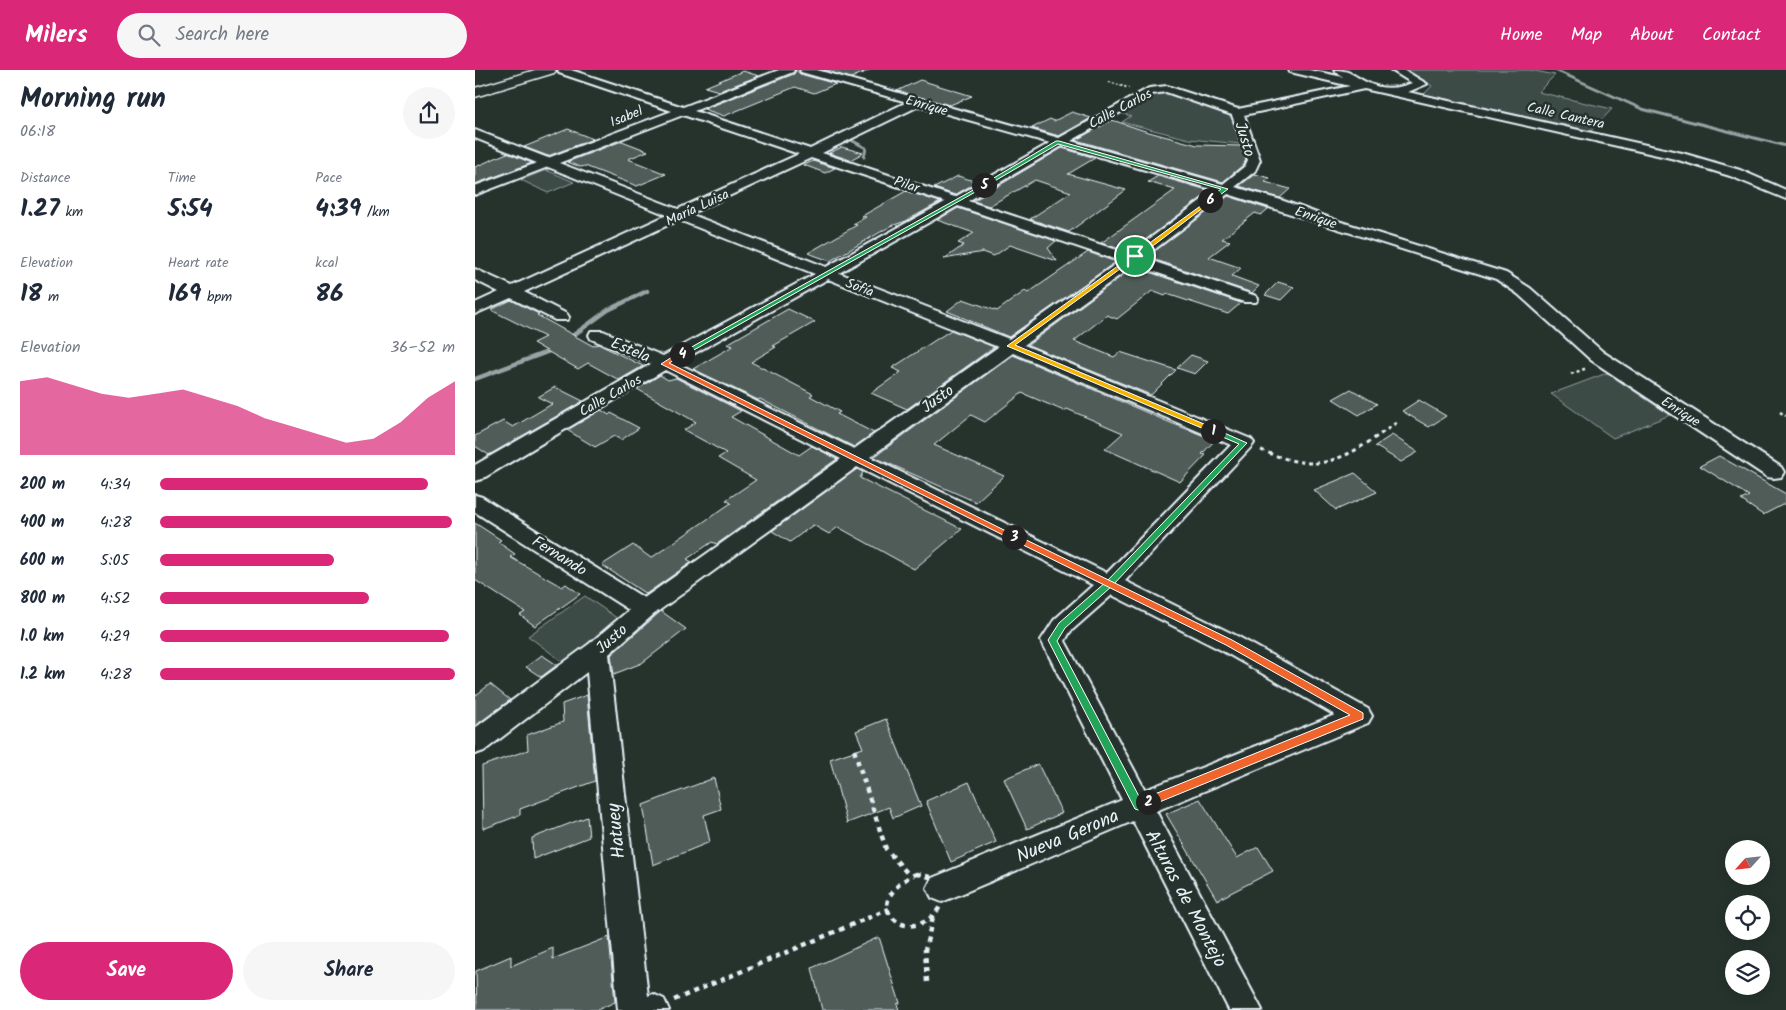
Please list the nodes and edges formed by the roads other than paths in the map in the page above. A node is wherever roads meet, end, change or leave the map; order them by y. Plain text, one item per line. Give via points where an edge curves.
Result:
1 (789, 70) edge
2 (805, 70) edge
3 (1294, 70) edge
4 (1339, 70) edge
5 (1396, 70) edge
6 (556, 71) edge
7 (1361, 85) junction
8 (475, 93) edge
9 (1396, 93) junction
10 (917, 102) junction
11 (680, 111) junction
12 (1237, 113) junction
13 (475, 134) edge
14 (1058, 142) junction
15 (811, 154) junction
16 (549, 163) junction
17 (1225, 189) junction
18 (475, 191) edge
19 (1786, 195) edge
20 (957, 201) junction
21 (680, 214) junction
22 (1131, 260) junction
23 (475, 274) edge
24 (826, 274) junction
25 (512, 292) junction
26 (1250, 299) dead end
27 (475, 309) edge
28 (561, 317) dead end
29 (597, 335) dead end
30 (1011, 346) junction
31 (664, 364) junction
32 (853, 458) junction
33 (1774, 472) dead end
34 (475, 474) edge
35 (475, 502) edge
36 (1109, 584) junction
37 (645, 609) junction
38 (597, 651) junction
39 (1359, 716) joint
40 (475, 743) edge
41 (1138, 806) junction
42 (942, 888) road end
43 (634, 1010) edge
44 (1246, 1010) edge

1 - 11 street, Isabel
2 - 10 street, Enrique via 847,79
3 - 7 street
4 - 7 street, Calle Cantera
5 - 9 street via 1421,84
6 - 8 main road
6 - 11 street, Pilar
7 - 9 street, Calle Cantera
7 - 12 street, Justo
9 - 19 street, Calle Cantera via 1678,156 1735,173
10 - 14 street, Enrique
10 - 15 street, María Luisa
11 - 15 street, Pilar
11 - 16 street, Isabel
12 - 14 street, Calle Carlos via 1167,89 1149,91
12 - 17 street, Justo via 1254,160 1250,168
13 - 16 street, Sofía
14 - 17 street, Enrique
14 - 20 street, Calle Carlos
15 - 20 street, Pilar
15 - 21 street, María Luisa
16 - 18 street, Isabel
16 - 21 street, Sofía
17 - 22 street, Justo
17 - 33 street, Enrique via 1501,276 1524,291 1597,356
20 - 22 street, Pilar
20 - 24 street, Calle Carlos
21 - 24 street, Sofía
21 - 25 street, María Luisa
22 - 26 street, Pilar
22 - 30 street, Justo
23 - 25 street
24 - 30 street, Sofía
24 - 31 street, Calle Carlos
25 - 27 street, María Luisa
25 - 28 street
29 - 31 street, Estela
30 - 32 street, Justo
30 - 36 street, Sofía via 1244,443
31 - 32 street, Estela
31 - 34 street, Calle Carlos
32 - 36 street, Estela
32 - 37 street, Justo
35 - 37 street, Fernando
36 - 39 street, Estela via 1229,643
36 - 41 street, Alturas de Montejo via 1062,626 1053,640
37 - 38 street, Justo
38 - 40 street, Justo
38 - 43 street, Hatuey
39 - 41 street, Nueva Gerona
41 - 42 street, Nueva Gerona
41 - 44 street, Alturas de Montejo

